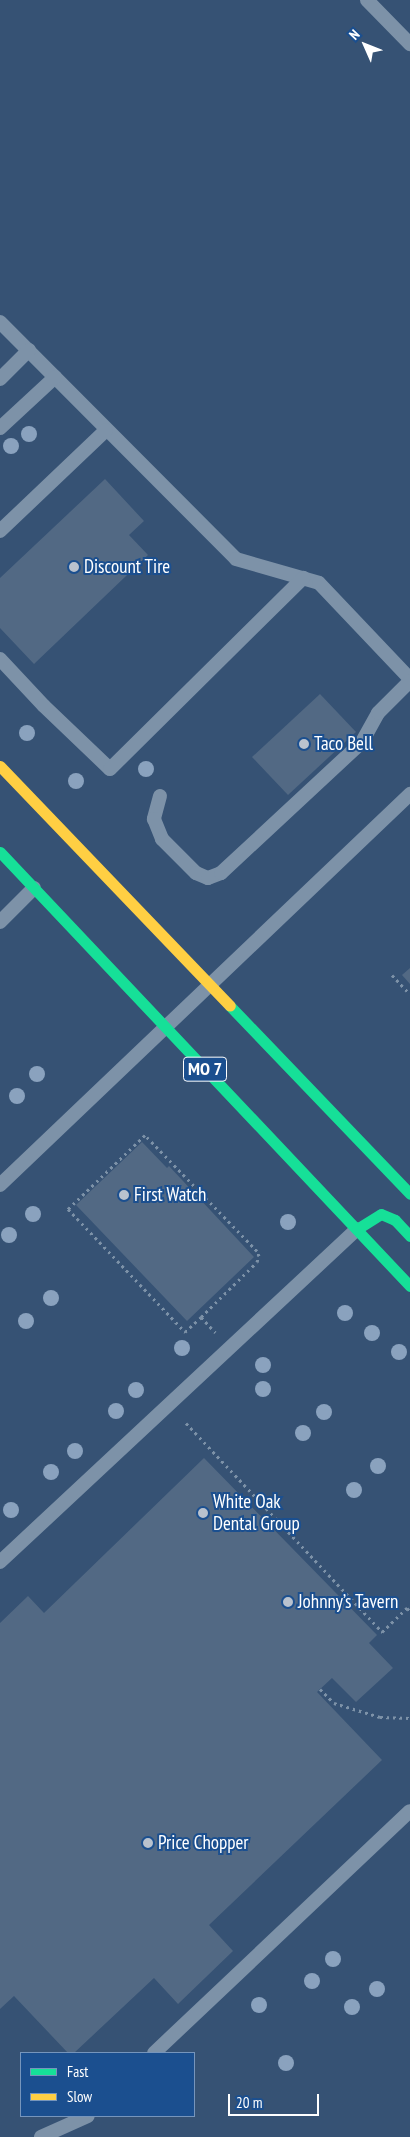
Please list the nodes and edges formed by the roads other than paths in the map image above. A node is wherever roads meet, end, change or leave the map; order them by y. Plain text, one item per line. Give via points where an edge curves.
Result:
1 (367, 0) edge
2 (410, 44) edge
3 (0, 322) edge
4 (28, 350) junction
5 (55, 377) junction
6 (0, 378) edge
7 (0, 428) edge
8 (106, 430) junction
9 (0, 531) edge
10 (303, 578) junction
11 (0, 659) edge
12 (410, 680) edge
13 (0, 766) edge
14 (0, 784) edge
15 (410, 794) edge
16 (28, 795) junction
17 (160, 796) dead end
18 (0, 852) edge
19 (34, 888) junction
20 (0, 922) edge
21 (209, 984) junction
22 (165, 1026) junction
23 (0, 1185) edge
24 (410, 1194) edge
25 (357, 1229) junction
26 (410, 1236) edge
27 (410, 1286) edge
28 (0, 1562) edge
29 (410, 1811) edge
30 (155, 2052) edge
31 (86, 2117) edge
32 (41, 2137) edge

1 - 2 lane
3 - 4 lane
4 - 5 lane
4 - 6 lane
5 - 7 lane
5 - 8 lane
8 - 9 lane
8 - 10 lane via 236,559
10 - 11 lane via 110,769
10 - 12 lane via 319,583
12 - 17 lane via 378,713 362,742 221,873 208,878 196,873 162,839 154,819
13 - 16 main road
14 - 16 main road
15 - 21 lane
16 - 21 main road
18 - 19 main road, MO 7
19 - 20 lane
19 - 22 main road, MO 7
21 - 22 lane
21 - 24 main road
22 - 23 lane
22 - 25 main road, MO 7
25 - 26 main road via 381,1214 395,1220
25 - 27 main road, MO 7
25 - 28 lane
29 - 30 lane
31 - 32 lane

